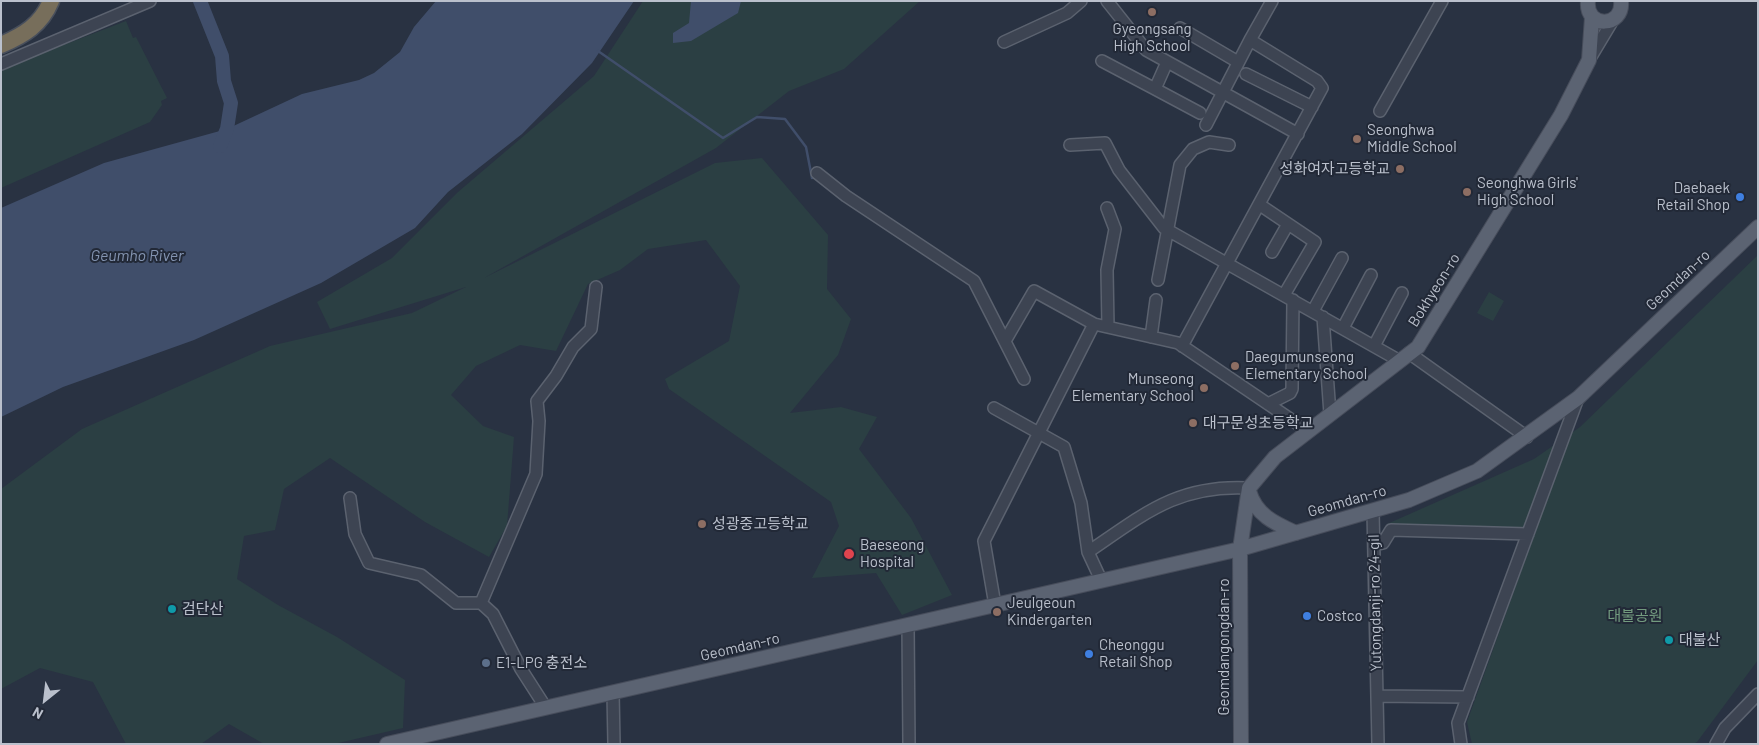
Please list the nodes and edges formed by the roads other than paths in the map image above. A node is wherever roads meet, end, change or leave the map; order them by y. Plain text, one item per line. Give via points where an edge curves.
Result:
1 (51, 1) edge
2 (150, 1) edge
3 (1081, 1) edge
4 (1106, 1) edge
5 (1272, 1) edge
6 (1442, 1) edge
7 (1588, 1) edge
8 (1624, 3) edge
9 (1592, 17) junction
10 (1613, 20) junction
11 (1180, 28) dead end
12 (1250, 40) junction
13 (1004, 42) dead end
14 (1, 45) edge
15 (1589, 60) junction
16 (1102, 61) dead end
17 (1167, 62) junction
18 (1238, 62) junction
19 (1, 64) edge
20 (1246, 74) dead end
21 (1155, 89) junction
22 (1222, 93) junction
23 (1312, 107) junction
24 (1380, 111) dead end
25 (1200, 114) dead end
26 (1206, 125) dead end
27 (1298, 134) junction
28 (1070, 145) dead end
29 (1229, 145) dead end
30 (817, 173) dead end
31 (1260, 204) junction
32 (1107, 208) dead end
33 (1288, 224) junction
34 (1758, 227) edge
35 (1169, 231) junction
36 (1272, 252) dead end
37 (1342, 258) dead end
38 (1226, 262) junction
39 (1371, 275) dead end
40 (1158, 280) dead end
41 (596, 287) dead end
42 (1402, 293) dead end
43 (1288, 298) junction
44 (1156, 300) dead end
45 (1313, 311) junction
46 (1324, 317) junction
47 (1094, 324) junction
48 (1108, 327) junction
49 (1343, 328) junction
50 (1151, 337) junction
51 (1005, 341) junction
52 (1182, 346) junction
53 (1374, 346) junction
54 (1405, 357) junction
55 (1024, 379) dead end
56 (1578, 398) junction
57 (1268, 404) junction
58 (994, 408) dead end
59 (1330, 414) junction
60 (1308, 431) junction
61 (1039, 433) junction
62 (1526, 436) junction
63 (1249, 488) junction
64 (350, 498) dead end
65 (1373, 511) junction
66 (1296, 533) junction
67 (1528, 534) junction
68 (1374, 545) junction
69 (1240, 549) junction
70 (1088, 552) junction
71 (1101, 580) junction
72 (481, 603) junction
73 (996, 605) junction
74 (908, 625) junction
75 (613, 692) junction
76 (1758, 694) edge
77 (1377, 696) junction
78 (1468, 697) junction
79 (546, 708) junction
80 (387, 744) edge
81 (614, 744) edge
82 (909, 744) edge
83 (1241, 744) edge
84 (1378, 744) edge
85 (1461, 744) edge
86 (1716, 744) edge

1 - 14 highway via 34,28
2 - 19 street
3 - 13 street via 1067,14
4 - 17 street via 1146,50
5 - 12 street
6 - 24 street
7 - 9 main road
8 - 10 main road via 1618,17
9 - 10 main road via 1602,22
9 - 15 main road
10 - 15 street
11 - 18 street
12 - 18 street
12 - 23 street via 1317,81 1322,88
15 - 54 main road, Bokhyeon-ro via 1561,115 1418,346
16 - 21 street
17 - 21 street
17 - 22 street
18 - 22 street
20 - 23 street
21 - 25 street
22 - 26 street
22 - 27 street
23 - 27 street
27 - 31 street
28 - 35 street via 1105,144 1119,170
29 - 35 street via 1209,142 1193,149 1180,165
30 - 51 street via 846,196 974,281
31 - 33 street
31 - 38 street
32 - 48 street via 1115,229 1107,270
33 - 36 street
33 - 43 street via 1316,242
34 - 56 main road, Geomdan-ro
35 - 38 street
35 - 40 street
37 - 45 street
38 - 43 street
38 - 52 street
39 - 49 street
41 - 72 street via 591,329 573,346 537,401 536,474
42 - 53 street
43 - 45 street
43 - 57 street via 1292,389
44 - 50 street
45 - 46 street
46 - 49 street
46 - 59 street
47 - 48 street
47 - 51 street via 1034,291
47 - 61 street
48 - 50 street
49 - 53 street
50 - 52 street
51 - 55 street
52 - 57 street
53 - 54 street
54 - 59 main road, Bokhyeon-ro
54 - 62 street
56 - 62 main road, Geomdan-ro
56 - 67 street, Geomdan-ro
57 - 60 street
58 - 61 street
59 - 60 main road, Bokhyeon-ro
60 - 63 main road, Bokhyeon-ro via 1275,456
61 - 70 street via 1064,447 1081,503
61 - 73 street via 984,541
62 - 65 main road, Geomdan-ro via 1477,471 1409,500
63 - 66 main road via 1253,504 1268,520
63 - 69 main road
63 - 70 street via 1214,488 1158,505
64 - 72 street via 355,534 369,563 421,574 456,603
65 - 66 main road, Geomdan-ro
65 - 68 street, Yutongdanji-ro 24-gil
66 - 69 main road, Geomdan-ro
67 - 68 street via 1391,530 1383,543
67 - 78 street, Geomdan-ro
68 - 77 street, Yutongdanji-ro 24-gil
69 - 71 main road, Geomdan-ro
69 - 83 main road, Geomdangongdan-ro
70 - 71 street
71 - 73 main road, Geomdan-ro
72 - 79 street via 493,614 521,670
73 - 74 main road, Geomdan-ro
74 - 75 main road, Geomdan-ro
74 - 82 street
75 - 79 main road, Geomdan-ro
75 - 81 street
76 - 86 street via 1725,728
77 - 78 street
77 - 84 street, Yutongdanji-ro 24-gil
78 - 85 street, Geomdan-ro via 1458,723
79 - 80 main road, Geomdan-ro

